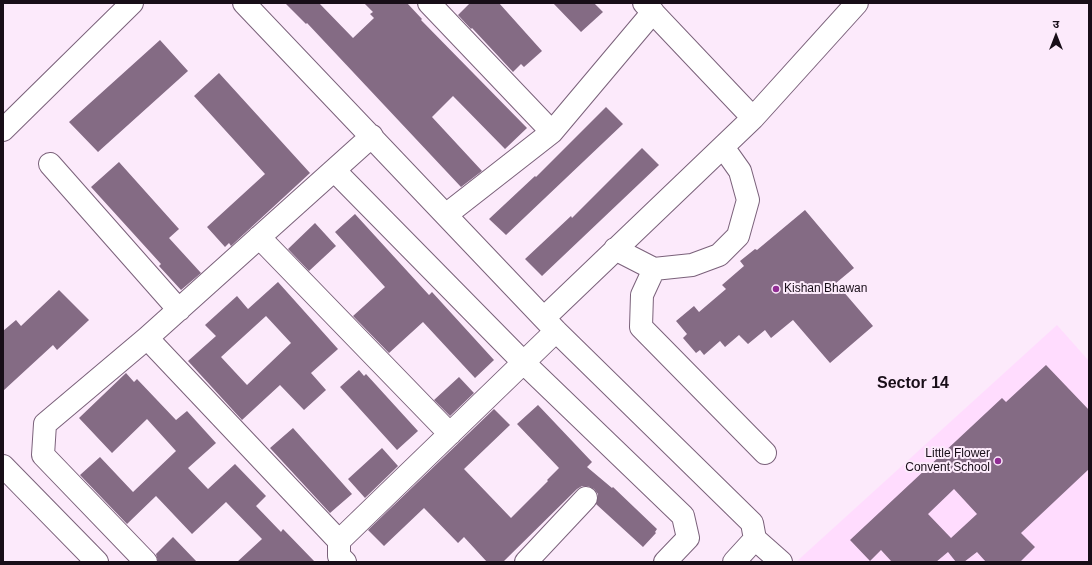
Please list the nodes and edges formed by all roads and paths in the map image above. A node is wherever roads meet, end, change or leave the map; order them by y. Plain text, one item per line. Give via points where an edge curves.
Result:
1 (132, 3) edge
2 (244, 3) edge
3 (429, 3) edge
4 (857, 3) edge
5 (648, 8) edge
6 (753, 118) junction
7 (3, 130) edge
8 (552, 132) junction
9 (372, 136) junction
10 (723, 147) junction
11 (50, 164) dead end
12 (334, 170) junction
13 (446, 214) junction
14 (259, 237) junction
15 (615, 250) junction
16 (648, 266) junction
17 (179, 310) junction
18 (550, 324) junction
19 (147, 338) junction
20 (524, 363) junction
21 (450, 434) junction
22 (765, 453) dead end
23 (3, 466) edge
24 (586, 498) dead end
25 (755, 539) junction
26 (339, 541) junction
27 (97, 562) edge
28 (146, 562) edge
29 (344, 562) edge
30 (526, 562) edge
31 (665, 562) edge
32 (734, 562) edge
33 (781, 562) edge

1 - 7 street
2 - 9 street
3 - 8 street
4 - 6 street
5 - 6 street
5 - 8 street
6 - 10 street
8 - 13 street
9 - 12 street
9 - 13 street
10 - 15 street
10 - 16 street via 740,171 748,200 738,236 719,255 692,265
11 - 17 street
12 - 14 street
12 - 20 street
13 - 18 street
14 - 17 street
14 - 21 street
15 - 16 street
15 - 18 street
16 - 22 street via 642,295 641,327
17 - 19 street
18 - 20 street
18 - 25 street via 752,523
19 - 26 street
19 - 28 street via 45,424 43,455
20 - 21 street
20 - 31 street via 683,516 688,538
21 - 26 street
23 - 27 street
24 - 30 street
25 - 32 street
25 - 33 street
26 - 29 street via 339,556

